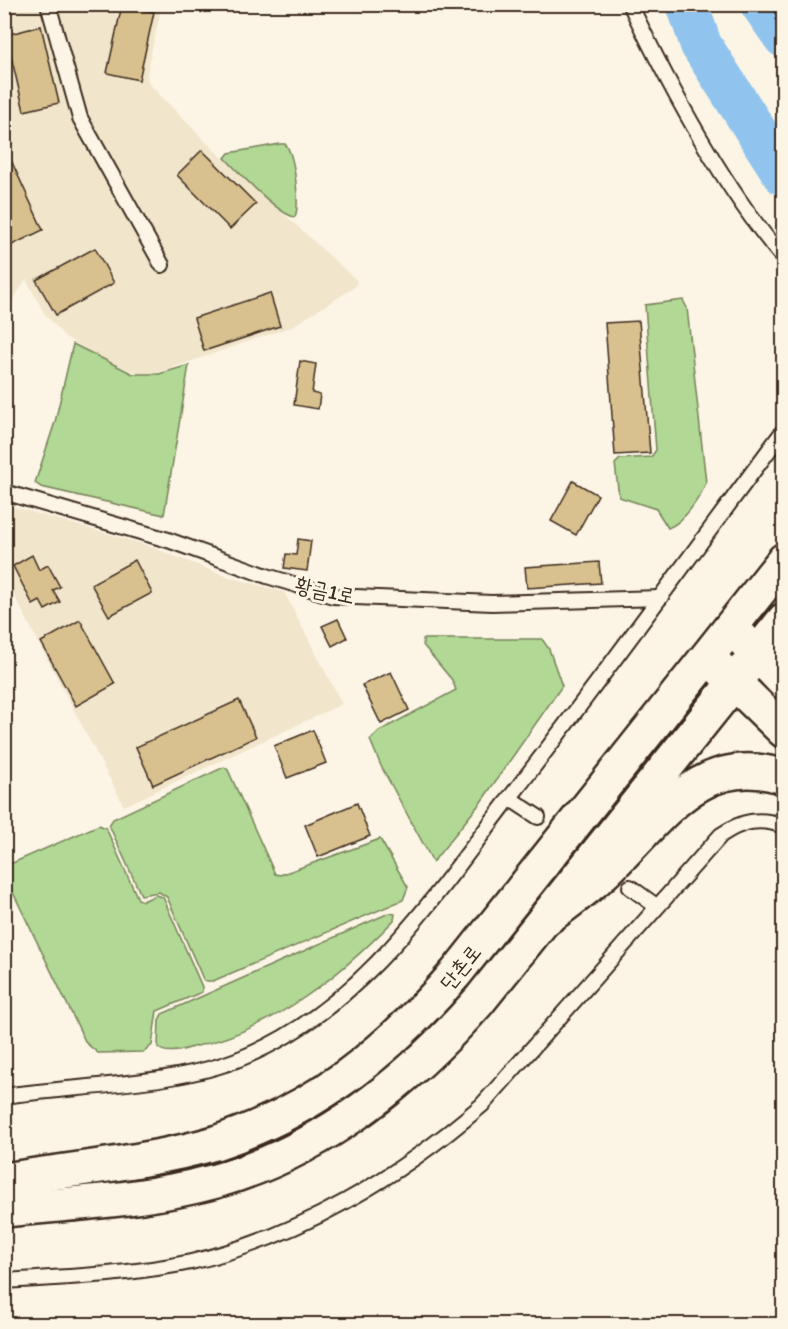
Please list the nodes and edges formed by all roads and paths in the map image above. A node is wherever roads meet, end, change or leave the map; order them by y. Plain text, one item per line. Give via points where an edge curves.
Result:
1 (48, 4) edge
2 (630, 4) edge
3 (783, 259) edge
4 (162, 265) dead end
5 (783, 430) edge
6 (4, 492) edge
7 (783, 560) edge
8 (660, 598) junction
9 (783, 620) edge
10 (731, 627) junction
11 (755, 655) junction
12 (708, 657) junction
13 (735, 682) junction
14 (783, 682) edge
15 (783, 731) edge
16 (783, 777) edge
17 (509, 798) junction
18 (538, 818) dead end
19 (783, 825) edge
20 (630, 887) dead end
21 (656, 906) junction
22 (544, 920) junction
23 (4, 1096) edge
24 (4, 1180) edge
25 (4, 1210) edge
26 (4, 1281) edge

1 - 4 lane via 80,118
2 - 3 lane via 725,177
5 - 8 lane
6 - 8 lane, 황금1로 via 168,540 333,596 492,603
7 - 10 main road, 단촌로
8 - 17 lane
9 - 11 main road
10 - 11 main road
10 - 12 main road, 단촌로
11 - 13 main road
11 - 14 main road
12 - 13 main road
12 - 24 main road, 단촌로 via 456,973 407,1027 369,1061 291,1111 213,1143
13 - 15 main road
13 - 22 main road, 단촌로
16 - 22 main road via 741,770 724,773 684,793 589,888
17 - 18 lane
17 - 23 lane via 374,967 335,1002 267,1046 206,1070
19 - 21 lane via 753,820 736,825 714,842
20 - 21 lane
21 - 26 lane via 482,1105 451,1132 349,1199 259,1241 189,1262 121,1272
22 - 25 main road, 단촌로 via 443,1042 400,1082 332,1130 253,1168 217,1180 124,1197

